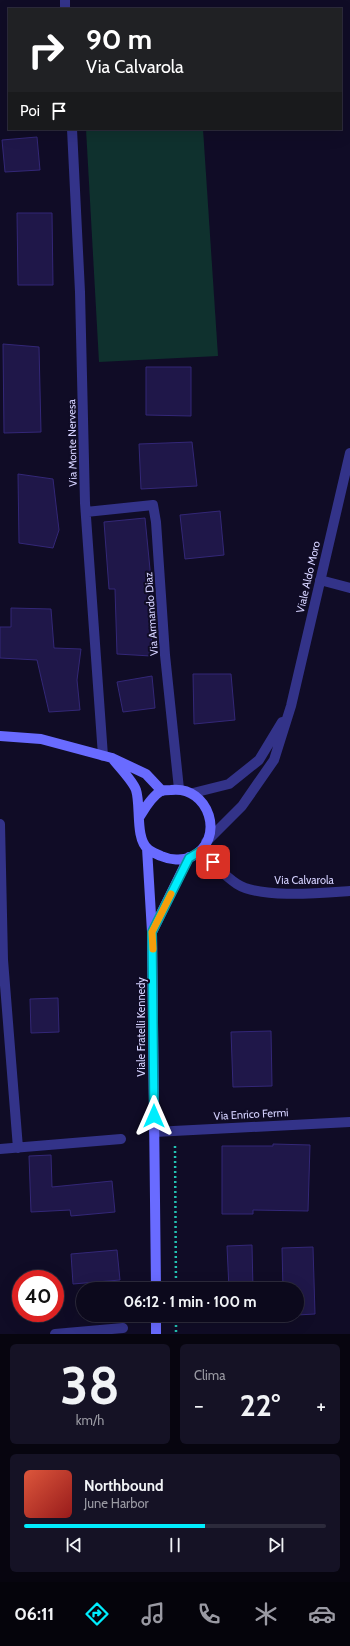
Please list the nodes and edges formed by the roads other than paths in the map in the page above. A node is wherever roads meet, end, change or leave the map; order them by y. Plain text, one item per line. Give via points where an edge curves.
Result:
1 (72, 130) edge
2 (350, 453) edge
3 (86, 512) junction
4 (320, 580) junction
5 (350, 588) edge
6 (291, 706) junction
7 (0, 736) edge
8 (108, 757) junction
9 (179, 789) junction
10 (162, 791) junction
11 (193, 793) junction
12 (140, 816) junction
13 (0, 824) edge
14 (206, 842) junction
15 (147, 848) junction
16 (199, 852) junction
17 (189, 858) junction
18 (350, 891) edge
19 (152, 932) junction
20 (350, 1122) edge
21 (154, 1132) junction
22 (121, 1139) dead end
23 (18, 1148) junction
24 (0, 1149) edge
25 (156, 1282) edge
26 (156, 1322) edge
27 (124, 1328) dead end
28 (55, 1334) edge
29 (156, 1334) edge

1 - 3 street, Via Monte Nervesa via 80,292
2 - 4 street, Viale Aldo Moro
3 - 8 street, Via Monte Nervesa
3 - 9 street, Via Armando Diaz via 153,505
4 - 5 street
4 - 6 street, Viale Aldo Moro
6 - 11 street, Viale Aldo Moro via 259,760 229,784
6 - 14 street, Viale Aldo Moro via 274,760 242,806
7 - 8 street via 41,739
8 - 10 street via 146,774
8 - 12 street via 136,789
9 - 10 street
9 - 11 street
10 - 12 street via 149,802
11 - 14 street via 202,801 210,815 211,828
12 - 15 street via 141,837
13 - 23 street via 3,960
14 - 16 street
15 - 17 street via 169,860
15 - 19 street, Viale Fratelli Kennedy
16 - 17 street
16 - 18 street, Via Calvarola via 237,884 259,891 297,894
17 - 19 street, Viale Fratelli Kennedy
19 - 21 street, Viale Fratelli Kennedy
20 - 21 street, Via Enrico Fermi
21 - 25 street, Viale Fratelli Kennedy
22 - 23 street
23 - 24 street
26 - 29 street
27 - 28 street

